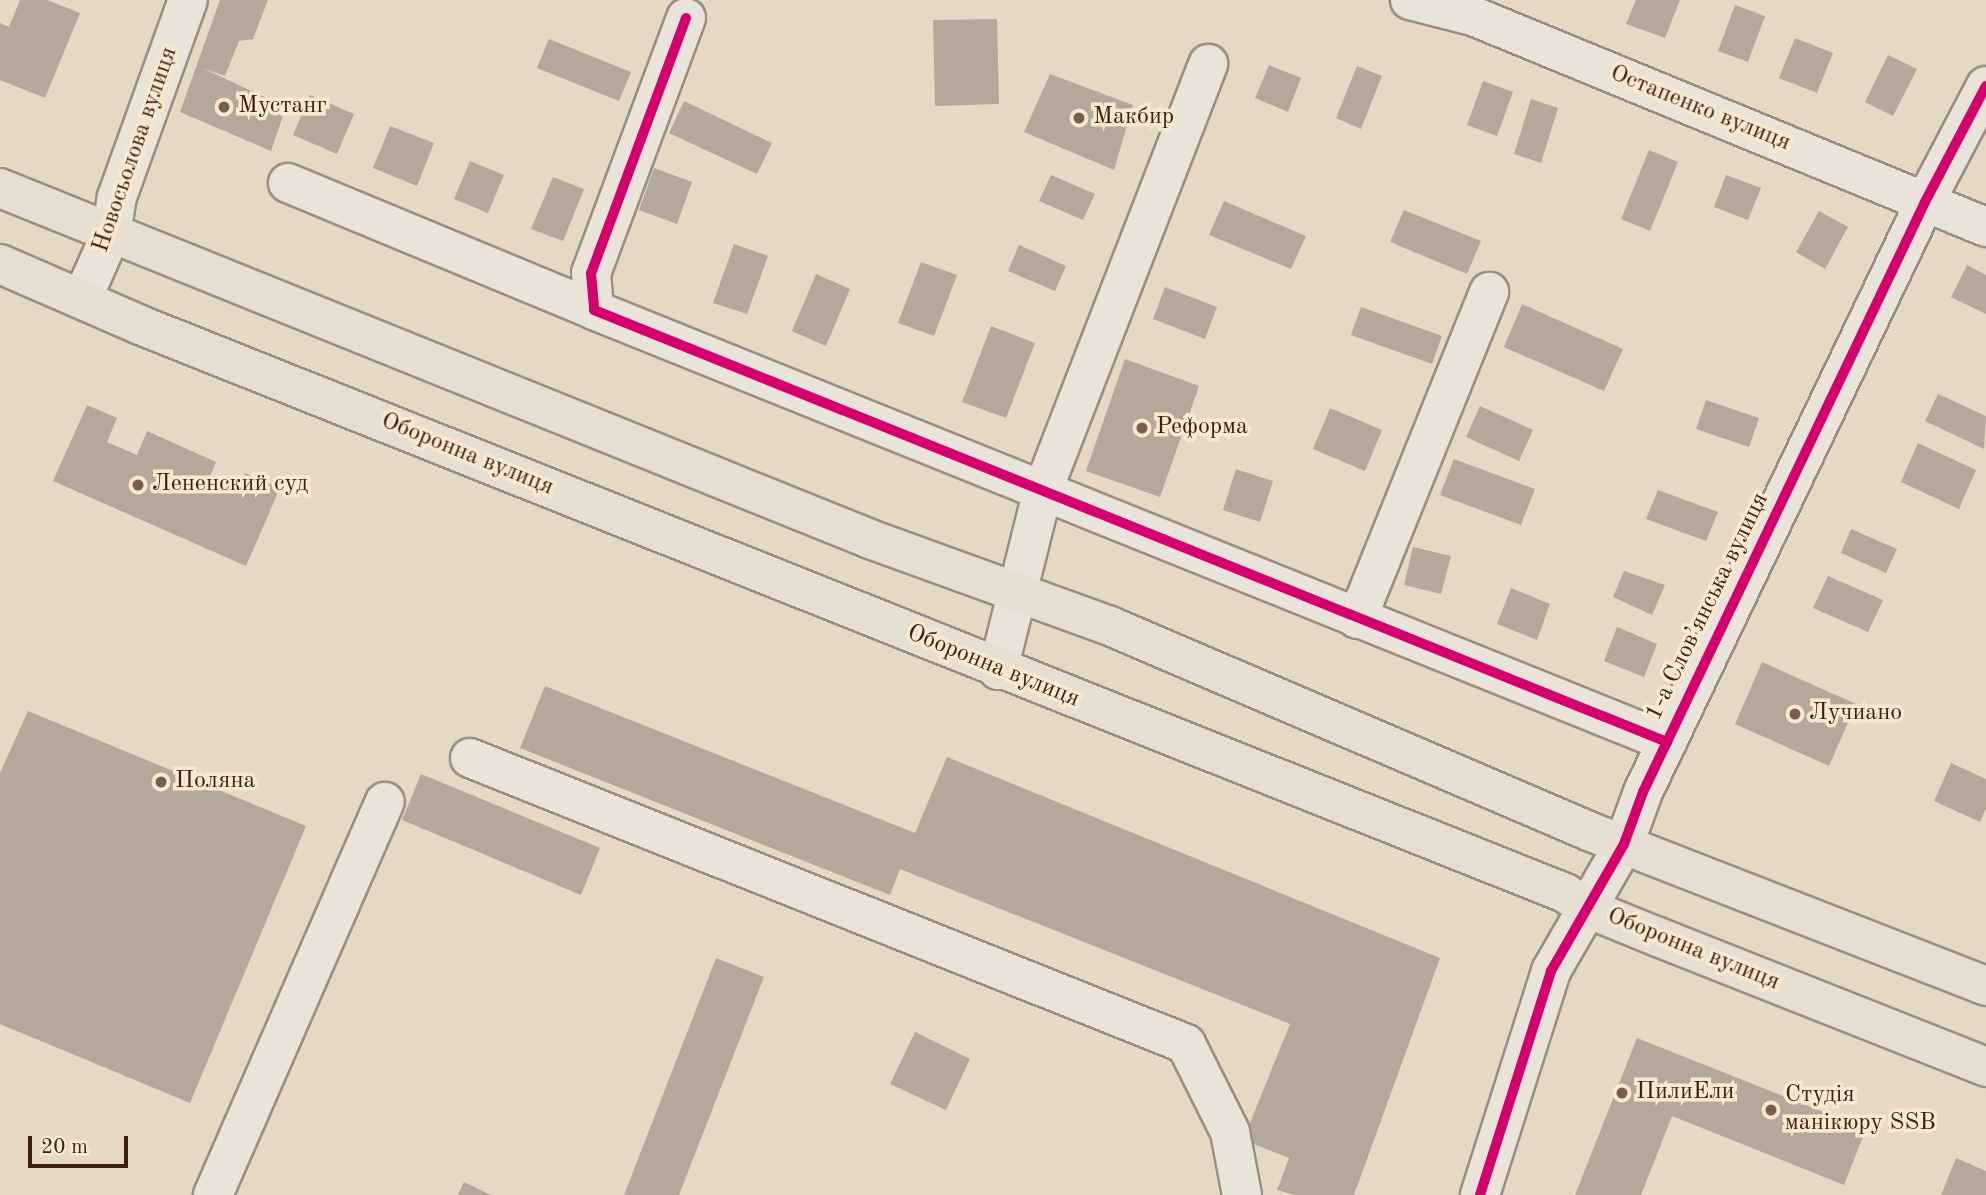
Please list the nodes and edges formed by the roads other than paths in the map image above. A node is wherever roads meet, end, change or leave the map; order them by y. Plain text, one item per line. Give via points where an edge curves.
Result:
1 (188, 0) edge
2 (1410, 0) edge
3 (686, 18) dead end
4 (1208, 64) dead end
5 (1986, 86) edge
6 (288, 183) dead end
7 (0, 188) edge
8 (1925, 202) junction
9 (1986, 227) edge
10 (111, 234) junction
11 (0, 264) edge
12 (1489, 292) dead end
13 (82, 299) junction
14 (594, 310) junction
15 (1043, 490) junction
16 (1016, 596) junction
17 (1357, 619) junction
18 (998, 670) junction
19 (1667, 742) junction
20 (470, 758) dead end
21 (385, 802) dead end
22 (1624, 844) junction
23 (1589, 909) junction
24 (1986, 986) edge
25 (1986, 1067) edge
26 (213, 1195) edge
27 (1242, 1195) edge
28 (1480, 1195) edge

1 - 10 street, Новосьолова вулиця via 117,197
2 - 8 street, Остапенко вулиця via 1473,16
3 - 14 street via 591,273
4 - 15 street
5 - 8 street, 1-а Слов’янська вулиця
6 - 14 street
7 - 10 main road
8 - 9 street, Остапенко вулиця
8 - 19 street, 1-а Слов’янська вулиця
10 - 13 street, Новосьолова вулиця
10 - 16 main road
11 - 13 main road, Оборонна вулиця
12 - 17 street
13 - 18 main road, Оборонна вулиця
14 - 15 street
15 - 16 street
15 - 17 street
16 - 18 street
16 - 22 main road via 1110,626
17 - 19 street
18 - 23 main road, Оборонна вулиця via 1565,893
19 - 22 street, 1-а Слов’янська вулиця
20 - 27 street via 1186,1044 1230,1132
21 - 26 street
22 - 23 street, 1-а Слов’янська вулиця
22 - 24 main road
23 - 25 main road, Оборонна вулиця
23 - 28 street, 1-а Слов’янська вулиця via 1551,971

